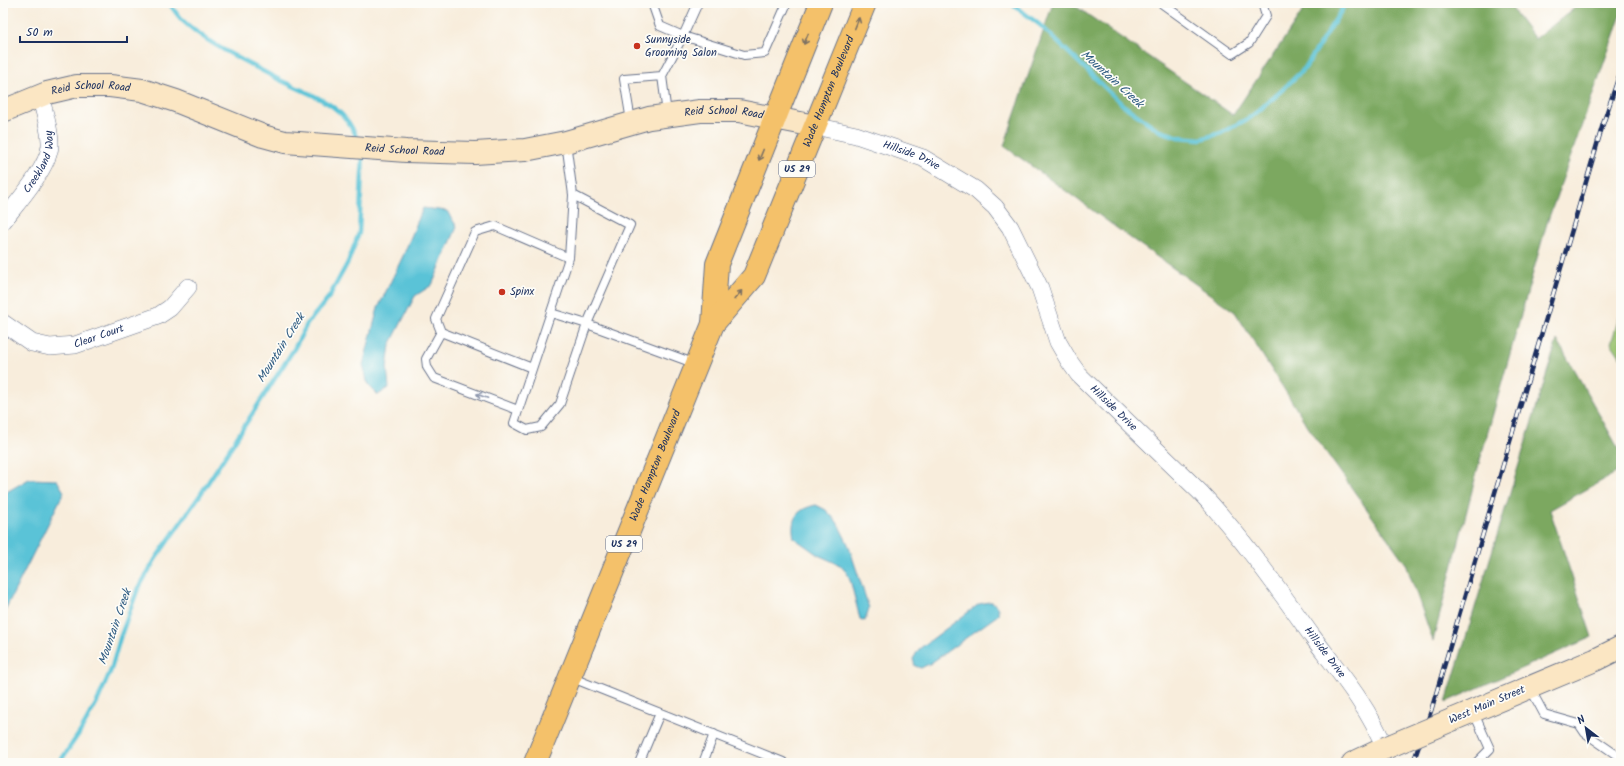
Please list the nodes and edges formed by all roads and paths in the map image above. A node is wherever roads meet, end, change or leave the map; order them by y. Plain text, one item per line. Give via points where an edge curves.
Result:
1 (652, 3) edge
2 (698, 3) edge
3 (787, 3) edge
4 (821, 3) edge
5 (865, 3) edge
6 (1161, 3) edge
7 (1263, 3) edge
8 (683, 36) junction
9 (662, 76) junction
10 (40, 95) junction
11 (3, 110) edge
12 (667, 115) junction
13 (775, 118) junction
14 (632, 123) junction
15 (814, 126) junction
16 (566, 142) junction
17 (573, 195) junction
18 (3, 221) edge
19 (569, 258) junction
20 (188, 288) dead end
21 (551, 313) junction
22 (3, 323) edge
23 (587, 324) junction
24 (713, 324) junction
25 (441, 332) junction
26 (697, 365) junction
27 (532, 368) junction
28 (518, 410) junction
29 (1621, 647) edge
30 (569, 677) junction
31 (1530, 688) junction
32 (660, 713) junction
33 (1464, 715) junction
34 (714, 734) junction
35 (1385, 748) junction
36 (1621, 758) edge
37 (783, 762) dead end
38 (535, 763) edge
39 (639, 763) edge
40 (703, 763) edge
41 (1353, 763) edge
42 (1476, 763) edge

1 - 8 lane via 660,26
2 - 8 lane
3 - 8 lane via 765,52 744,55
4 -> 13 main road, Wade Hampton Boulevard / US 29
15 -> 5 main road, Wade Hampton Boulevard / US 29
6 - 7 lane via 1232,54 1249,43 1266,16
8 - 9 lane
9 - 12 lane
9 - 14 lane via 624,79
10 - 11 street, Reid School Road
10 - 16 street, Reid School Road via 92,85 142,90 263,136 285,142 313,145 500,153
10 - 18 street, Creekland Way via 50,146 38,175
12 - 13 street, Reid School Road via 730,110
12 - 14 street, Reid School Road
13 - 15 street, Reid School Road
13 -> 24 main road, Wade Hampton Boulevard / US 29 via 717,264
14 - 16 street, Reid School Road
24 -> 15 main road, Wade Hampton Boulevard / US 29 via 754,276
15 - 35 street, Hillside Drive via 856,135 923,158 976,190 995,207 1010,227 1026,258 1040,288 1058,342 1069,361 1089,386 1217,510 1362,704 1377,728
16 - 17 lane
17 - 19 lane
17 - 23 lane via 630,225
19 - 21 lane
19 - 25 lane via 495,226 475,232 436,319
20 - 22 street, Clear Court via 170,308 158,316 75,345 50,347 32,343
21 - 23 lane
21 - 27 lane
23 - 26 lane
23 - 28 lane via 560,404 541,427 527,430 514,422
24 - 26 main road, Wade Hampton Boulevard / US 29
25 - 27 lane
28 -> 25 lane via 434,378 427,367 426,359
26 - 30 main road, Wade Hampton Boulevard / US 29
27 - 28 lane
29 - 31 street, West Main Street
30 - 32 lane
30 - 38 main road, Wade Hampton Boulevard / US 29
31 - 33 street, West Main Street
31 - 36 lane via 1544,714 1579,724 1585,733
32 - 34 lane
32 - 39 lane
33 - 35 street, West Main Street, bridge
33 - 42 lane via 1490,749
34 - 37 lane
34 - 40 lane
35 - 41 street, West Main Street

